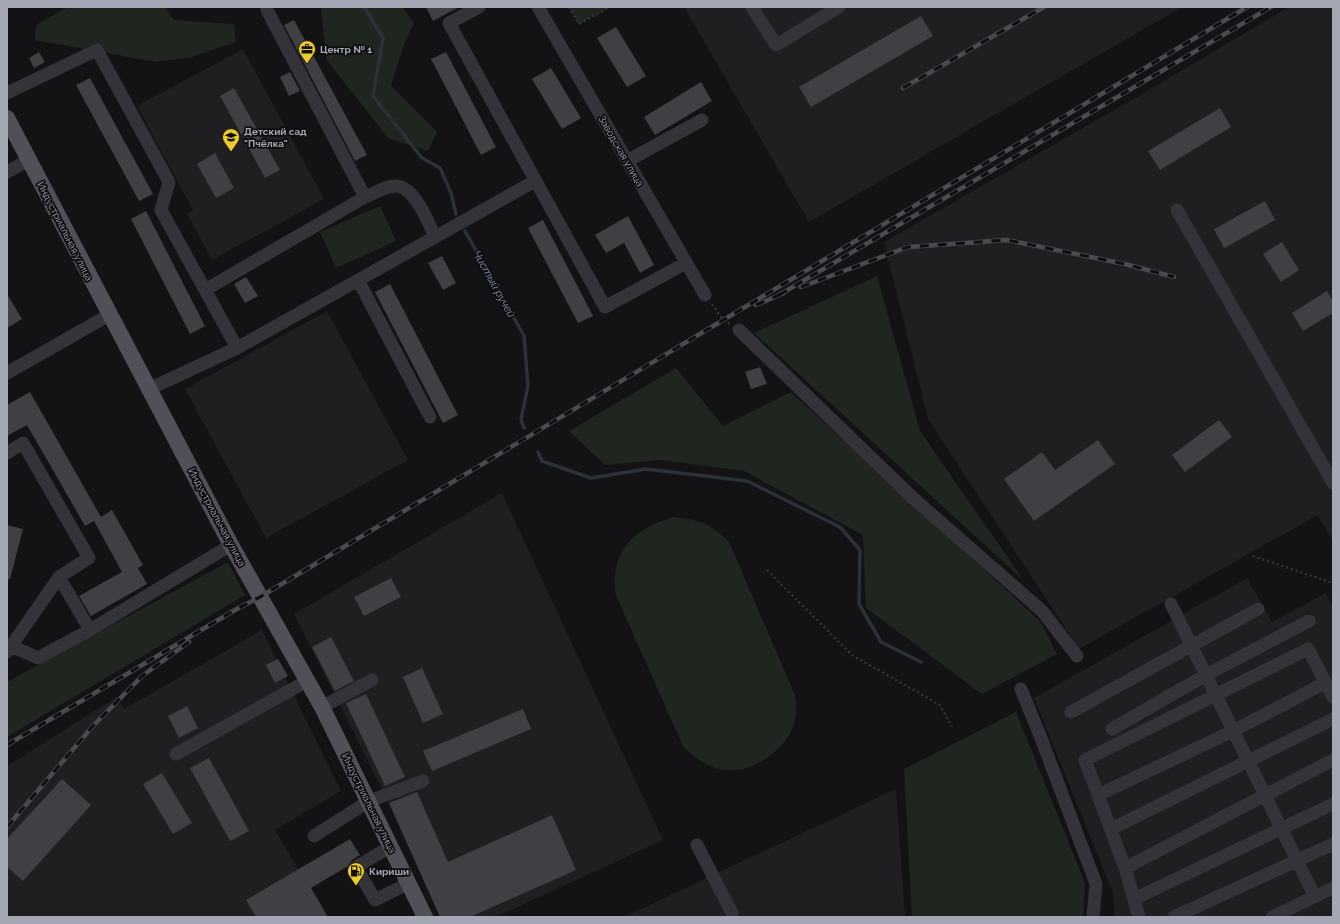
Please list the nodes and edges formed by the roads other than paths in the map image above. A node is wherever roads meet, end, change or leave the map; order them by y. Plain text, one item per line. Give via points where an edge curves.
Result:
1 (480, 7) edge
2 (538, 7) edge
3 (752, 7) edge
4 (839, 7) edge
5 (267, 10) dead end
6 (7, 93) edge
7 (7, 118) edge
8 (702, 120) dead end
9 (29, 160) junction
10 (627, 161) junction
11 (7, 172) edge
12 (535, 181) junction
13 (365, 197) junction
14 (1177, 210) dead end
15 (435, 237) junction
16 (686, 263) junction
17 (358, 280) junction
18 (205, 290) junction
19 (705, 295) road end
20 (109, 315) junction
21 (739, 330) road end
22 (237, 348) junction
23 (7, 373) edge
24 (148, 389) junction
25 (430, 417) dead end
26 (7, 453) edge
27 (1333, 483) edge
28 (230, 545) junction
29 (59, 577) junction
30 (1171, 604) dead end
31 (1258, 609) dead end
32 (1309, 621) dead end
33 (90, 630) junction
34 (1191, 644) junction
35 (9, 649) edge
36 (1077, 656) dead end
37 (1206, 676) junction
38 (372, 680) dead end
39 (308, 681) junction
40 (1325, 683) junction
41 (1021, 689) dead end
42 (1216, 695) junction
43 (1333, 697) edge
44 (322, 706) junction
45 (1071, 712) dead end
46 (1333, 719) edge
47 (1112, 729) dead end
48 (1233, 731) junction
49 (176, 754) dead end
50 (1333, 760) edge
51 (1248, 761) junction
52 (423, 781) dead end
53 (1098, 795) junction
54 (1265, 796) junction
55 (369, 800) junction
56 (1333, 804) edge
57 (1281, 828) junction
58 (1111, 829) junction
59 (314, 836) dead end
60 (1333, 844) edge
61 (697, 845) dead end
62 (390, 847) junction
63 (1297, 861) junction
64 (1125, 868) junction
65 (409, 883) junction
66 (1333, 888) edge
67 (1315, 897) junction
68 (1134, 899) junction
69 (732, 913) dead end
70 (425, 917) edge
71 (1093, 917) edge
72 (1139, 917) edge
73 (1174, 917) edge
74 (1272, 917) edge

1 - 12 street via 449,24
2 - 10 street, Заводская улица
3 - 4 street via 776,45
5 - 13 street
6 - 18 street via 97,50 169,182 161,210
7 - 9 main road, Индустриальная улица
8 - 10 street
9 - 11 street
9 - 20 main road, Индустриальная улица
10 - 16 street, Заводская улица
12 - 15 street
12 - 16 street via 605,307
13 - 15 street via 384,188 397,186 409,191
13 - 18 street
14 - 27 street
15 - 17 street
16 - 19 street, Заводская улица
17 - 22 street
17 - 25 street
18 - 22 street
20 - 23 street
20 - 24 main road, Индустриальная улица
21 - 36 street via 913,498 1042,611
22 - 24 street
24 - 28 main road, Индустриальная улица
26 - 29 street via 24,443 89,558
28 - 33 street
28 - 39 main road, Индустриальная улица
29 - 33 street
29 - 35 street
30 - 34 street
31 - 34 street
32 - 37 street
33 - 35 street via 38,658
34 - 37 street
34 - 45 street
37 - 42 street
37 - 47 street
38 - 44 street
39 - 44 main road, Индустриальная улица
39 - 49 street
40 - 42 street via 1308,648
40 - 43 street
40 - 48 street
41 - 71 street via 1096,884
42 - 48 street
42 - 53 street via 1085,760
44 - 55 main road, Индустриальная улица
46 - 51 street
48 - 51 street
48 - 53 street
50 - 54 street
51 - 54 street
51 - 58 street
52 - 55 street
53 - 58 street
54 - 57 street
54 - 64 street
55 - 59 street
55 - 62 main road, Индустриальная улица
56 - 57 street
57 - 63 street
57 - 68 street
58 - 64 street
60 - 63 street
61 - 69 street
62 - 65 main road, Индустриальная улица
62 - 65 street via 356,867 375,900
63 - 67 street
63 - 73 street
64 - 68 street
65 - 70 main road, Индустриальная улица
66 - 67 street
67 - 74 street
68 - 72 street

